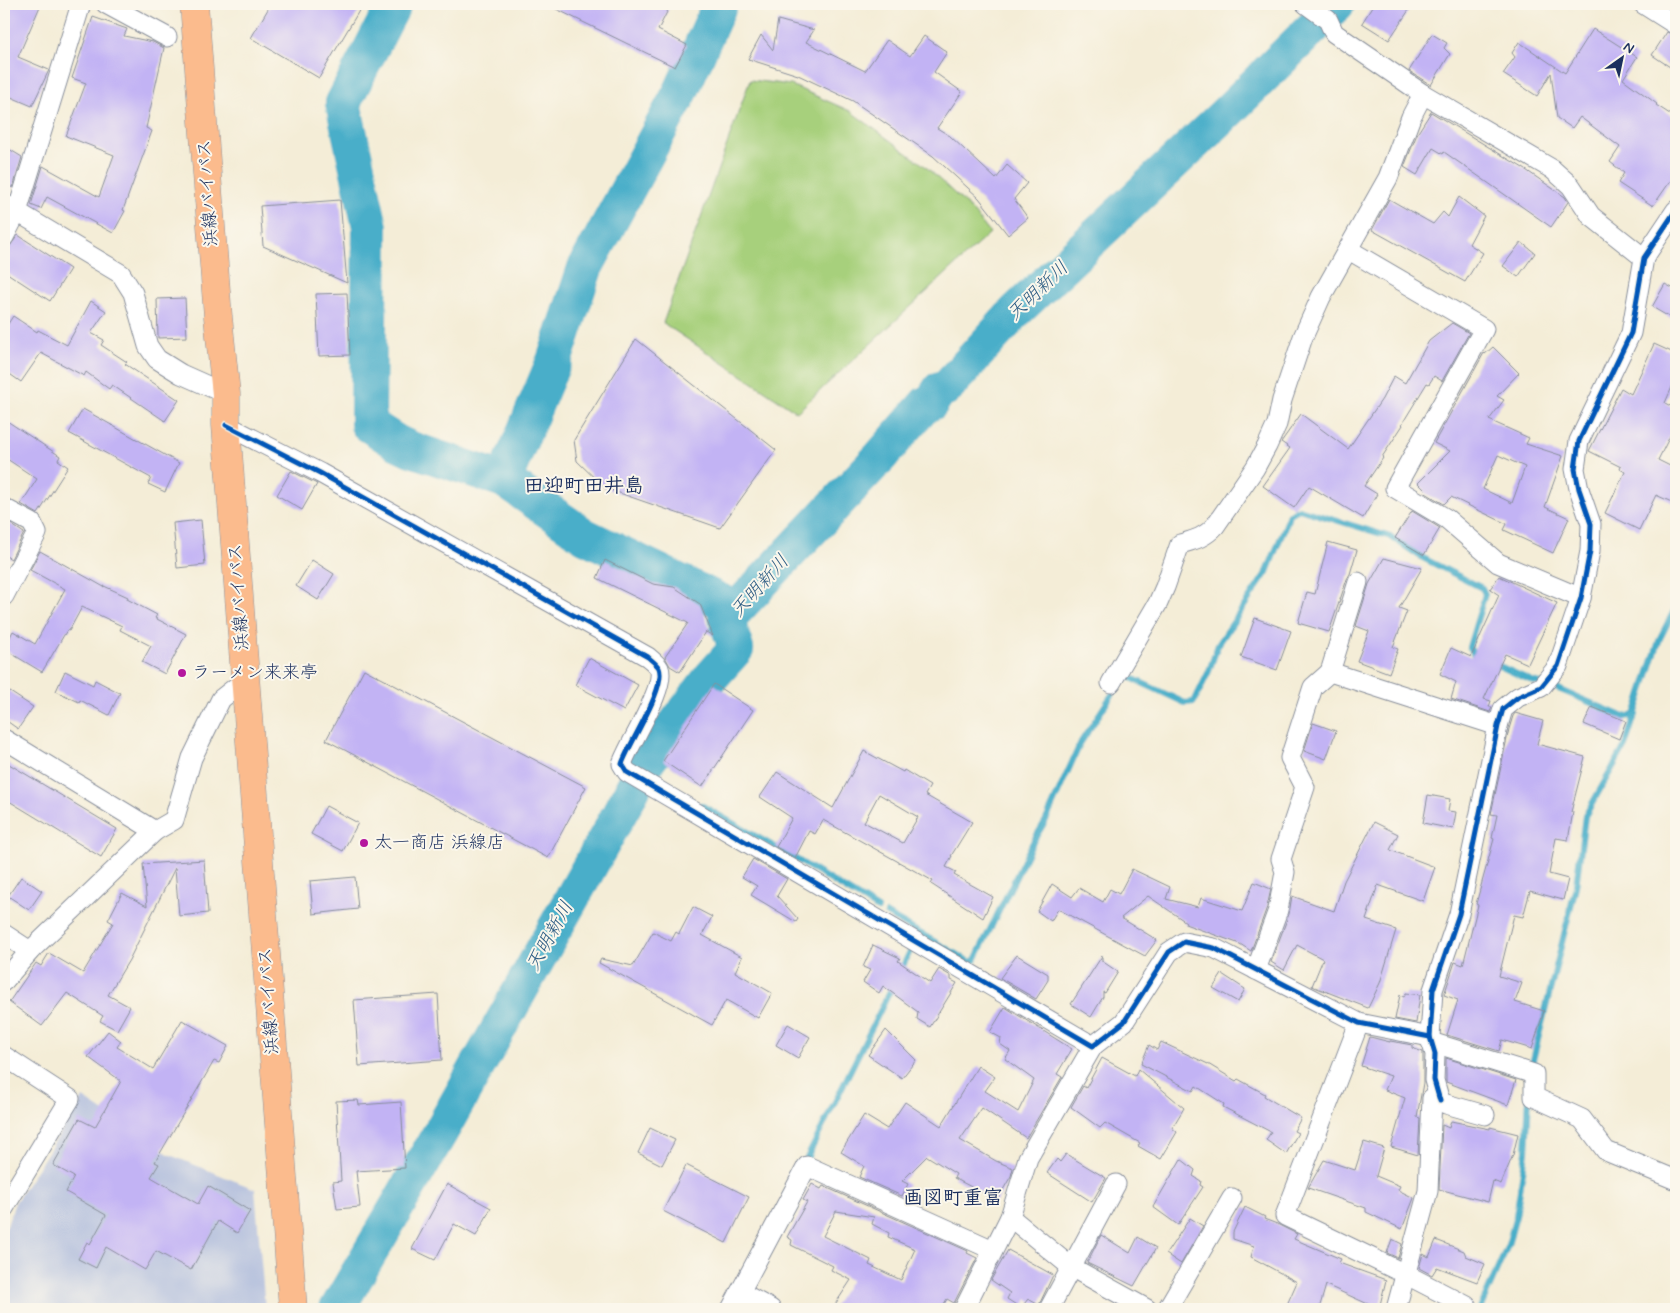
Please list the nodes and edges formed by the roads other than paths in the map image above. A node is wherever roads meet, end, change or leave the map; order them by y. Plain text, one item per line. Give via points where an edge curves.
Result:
1 (81, 4) edge
2 (106, 4) edge
3 (194, 4) edge
4 (1643, 4) edge
5 (1316, 11) edge
6 (1676, 25) edge
7 (167, 37) dead end
8 (1423, 94) junction
9 (11, 208) edge
10 (1676, 210) edge
11 (4, 238) edge
12 (1349, 250) junction
13 (1644, 258) junction
14 (226, 394) junction
15 (226, 425) junction
16 (4, 508) edge
17 (1358, 582) dead end
18 (4, 596) edge
19 (1581, 598) junction
20 (1330, 672) junction
21 (245, 680) junction
22 (1111, 683) dead end
23 (1498, 726) junction
24 (4, 739) edge
25 (155, 831) junction
26 (4, 934) edge
27 (30, 950) junction
28 (1256, 970) junction
29 (4, 981) edge
30 (1359, 1023) junction
31 (1431, 1039) junction
32 (1092, 1046) junction
33 (4, 1056) edge
34 (1440, 1101) junction
35 (1485, 1115) dead end
36 (1676, 1180) edge
37 (1116, 1184) dead end
38 (1232, 1198) dead end
39 (4, 1208) edge
40 (1010, 1217) junction
41 (993, 1250) junction
42 (1070, 1266) junction
43 (1405, 1274) junction
44 (740, 1292) junction
45 (1467, 1306) dead end
46 (293, 1309) edge
47 (731, 1309) edge
48 (771, 1309) edge
49 (964, 1309) edge
50 (1049, 1309) edge
51 (1148, 1309) edge
52 (1167, 1309) edge
53 (1396, 1309) edge

1 - 9 street
2 - 7 street
3 - 14 highway, 浜線バイパス
4 - 6 street
5 - 8 street via 1334,33
8 - 12 street via 1388,178
8 - 13 street via 1552,169 1571,186 1591,216
9 - 11 street
9 - 14 street via 121,274 133,293 148,346 156,360
10 - 13 street
12 - 19 street via 1484,329 1395,488 1447,519 1498,563
12 - 22 street via 1321,297 1302,338 1277,424 1255,468 1211,530 1200,538 1180,544 1158,603
13 - 19 street via 1631,333 1579,441 1575,469 1591,524 1590,551
14 - 15 highway, 浜線バイパス
15 - 21 highway, 浜線バイパス
15 - 32 street via 320,473 648,657 659,668 660,680 625,753 622,764 627,772
16 - 18 street via 32,523 37,533
17 - 20 street
19 - 23 street via 1558,666 1541,687 1518,697 1502,709
20 - 23 street
20 - 28 street via 1313,687 1290,758 1305,787 1281,860 1285,872 1278,910
21 - 25 street via 221,699 192,758 174,820
21 - 46 highway, 浜線バイパス
23 - 31 street via 1459,914 1433,990
24 - 25 street
25 - 27 street
26 - 27 street
27 - 29 street
28 - 30 street
28 - 32 street via 1214,948 1184,942 1169,952 1124,1022
30 - 31 street
30 - 43 street via 1285,1216
31 - 34 street via 1435,1054 1434,1080
31 - 36 street via 1534,1074 1534,1097 1582,1119 1606,1151
32 - 40 street via 1028,1158
33 - 39 street via 70,1099
34 - 35 street
34 - 43 street via 1432,1098 1428,1191
37 - 42 street
38 - 52 street
40 - 41 street
40 - 42 street
41 - 44 street via 807,1166
41 - 49 street
42 - 50 street
42 - 51 street
43 - 45 street
43 - 53 street
44 - 47 street
44 - 48 street

